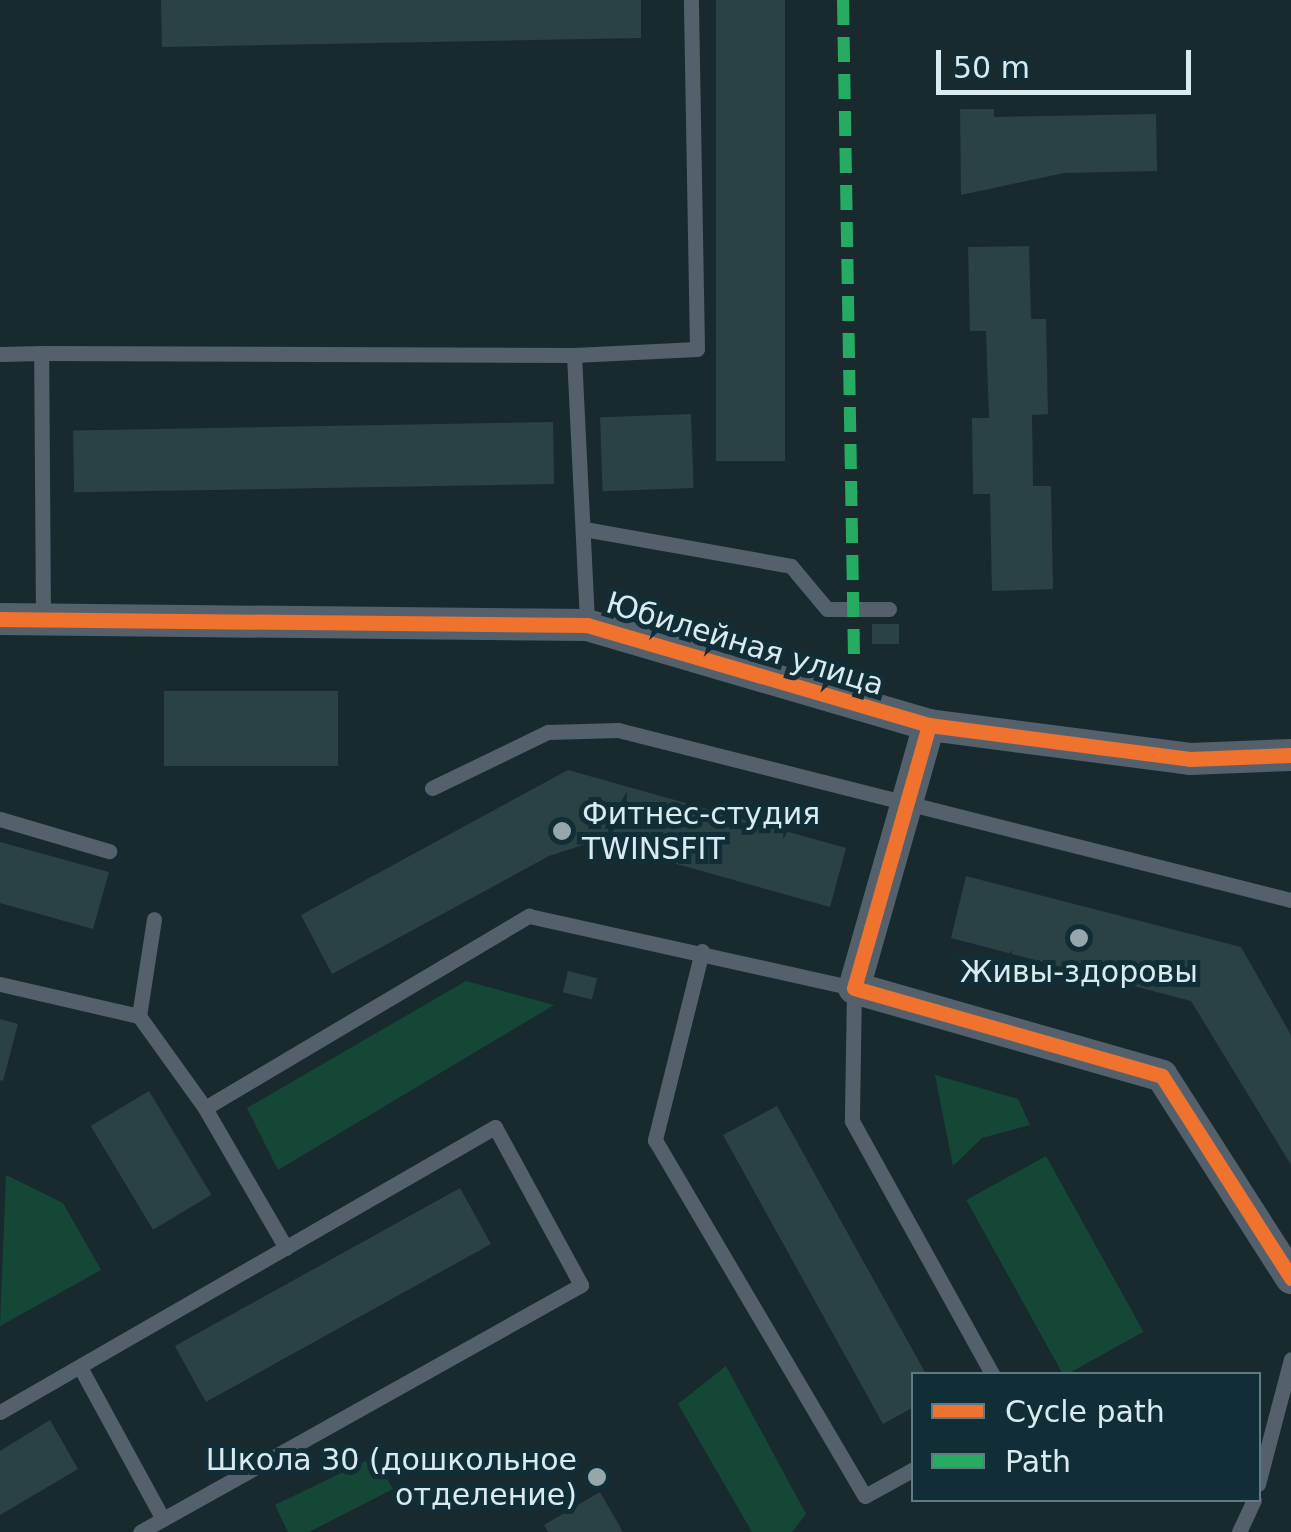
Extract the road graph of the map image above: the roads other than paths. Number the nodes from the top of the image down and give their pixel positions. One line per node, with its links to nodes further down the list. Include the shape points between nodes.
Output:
1 (691, 0): 4 (lane, via 697,350)
2 (41, 353): 3 (lane); 4 (lane); 8 (lane)
3 (0, 354)
4 (574, 355): 5 (lane)
5 (584, 528): 6 (lane, via 791,566 827,609); 9 (lane)
6 (889, 609)
7 (0, 619): 8 (street, Юбилейная улица)
8 (43, 619): 9 (street, Юбилейная улица)
9 (587, 625): 10 (street, Юбилейная улица)
10 (929, 725): 11 (street, Юбилейная улица, via 1190,759); 13 (street)
11 (1291, 755)
12 (432, 788): 13 (lane, via 548,732 618,730)
13 (906, 807): 16 (lane); 20 (street)
14 (0, 820): 15 (lane)
15 (109, 851)
16 (1291, 900)
17 (154, 919): 21 (lane)
18 (702, 952): 20 (lane); 22 (lane, via 529,916); 29 (lane, via 655,1140 866,1496)
19 (0, 984): 21 (lane)
20 (854, 988): 24 (street, via 1162,1076); 27 (lane, via 852,1120)
21 (139, 1016): 22 (lane)
22 (205, 1108): 23 (lane)
23 (286, 1248): 26 (lane); 32 (lane, via 495,1127 581,1285)
24 (1291, 1278)
25 (1291, 1359): 30 (lane)
26 (80, 1367): 28 (lane); 32 (lane)
27 (991, 1372)
28 (0, 1412)
29 (911, 1471)
30 (1261, 1473)
31 (1253, 1502): 34 (lane)
32 (162, 1519): 33 (lane)
33 (140, 1532)
34 (1239, 1532)

